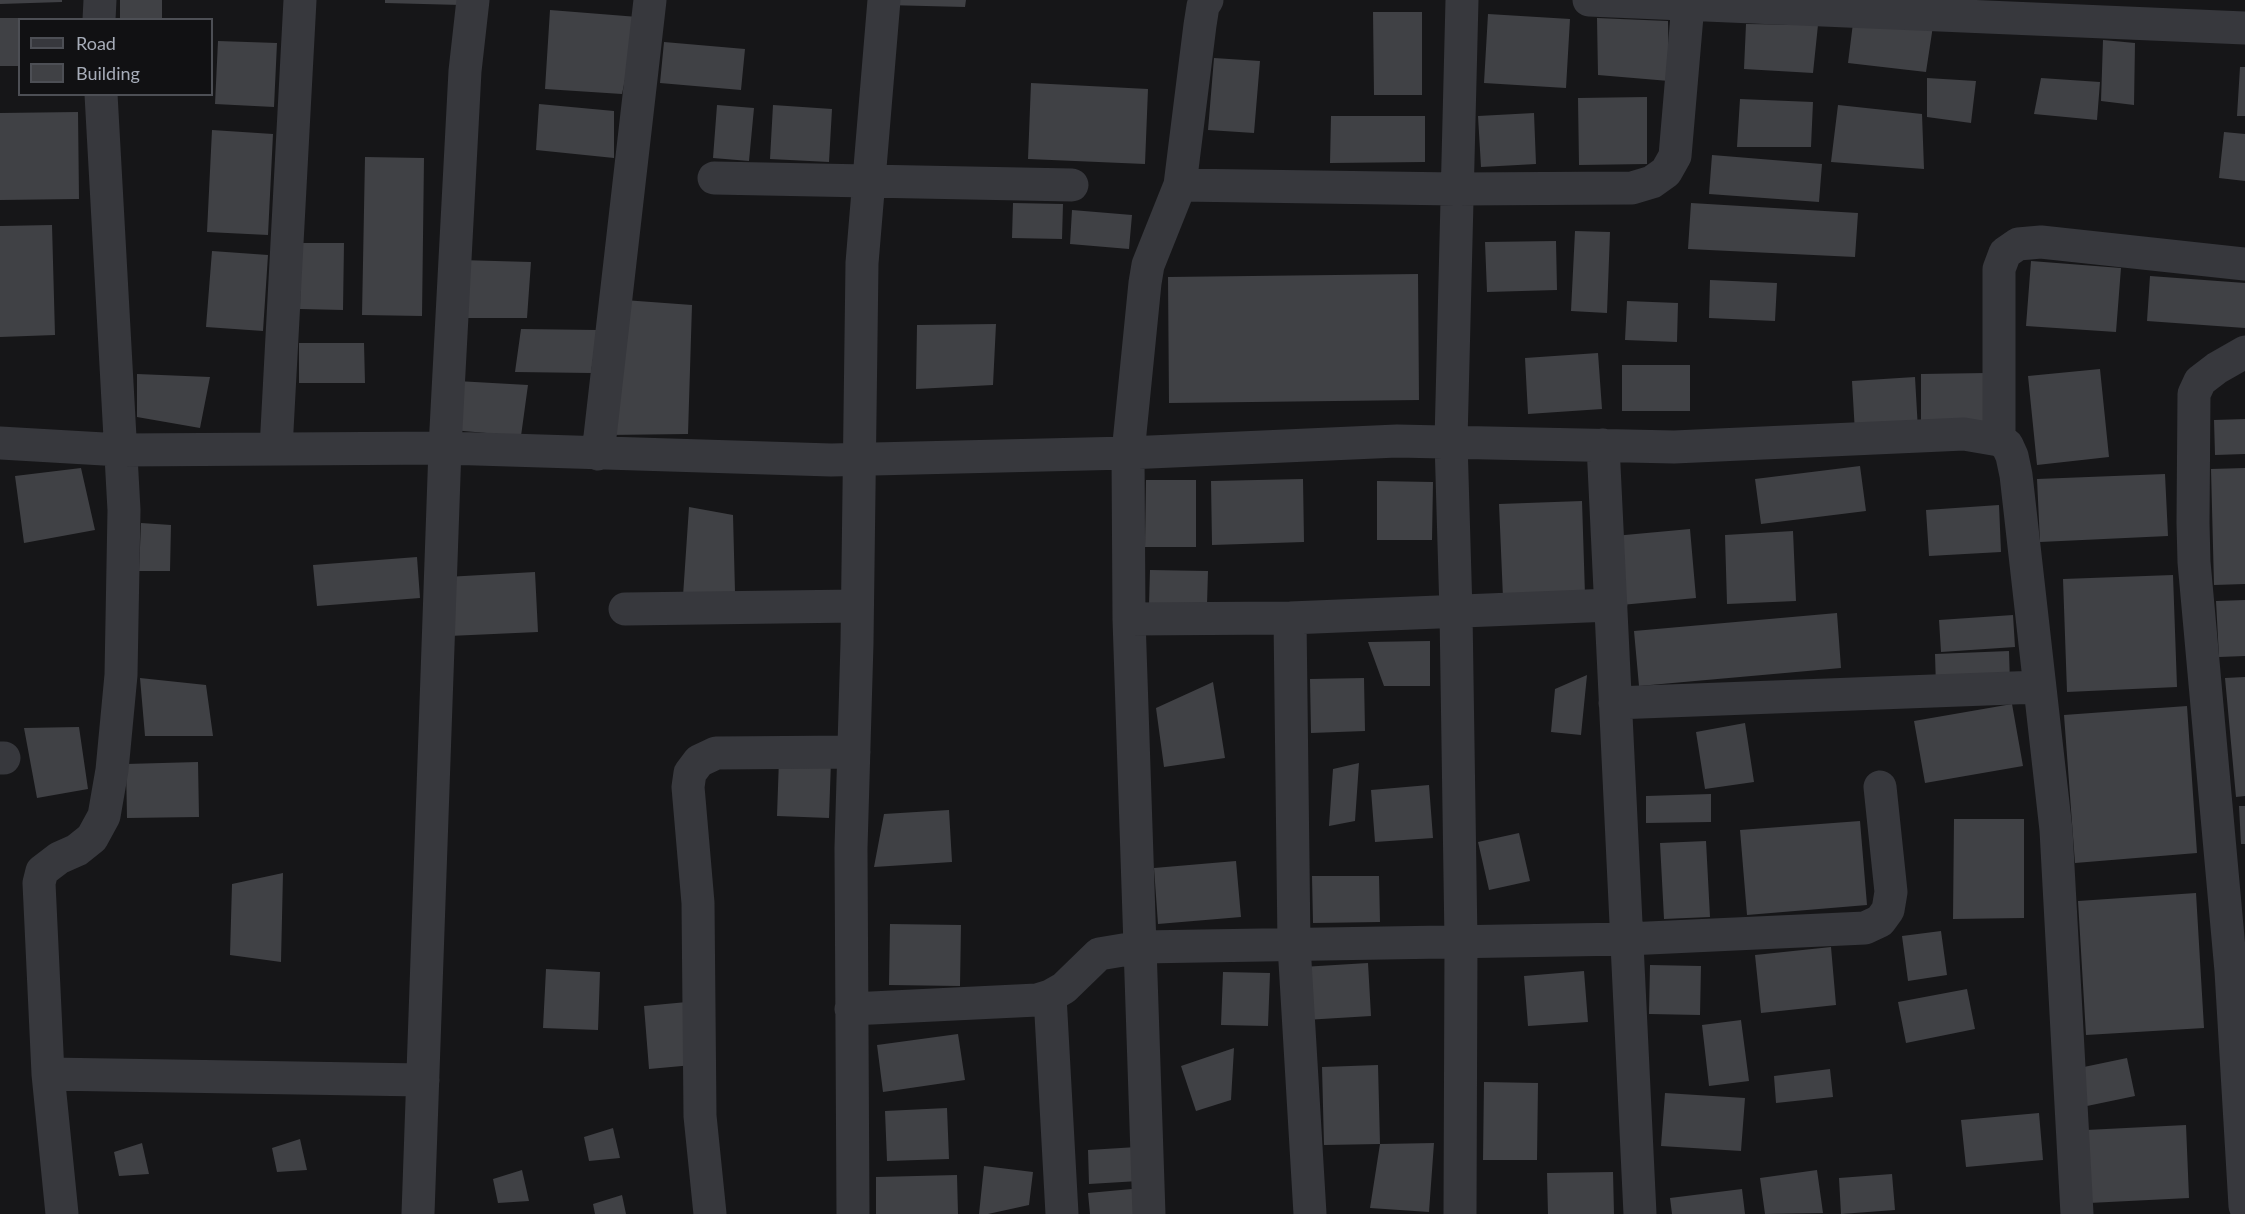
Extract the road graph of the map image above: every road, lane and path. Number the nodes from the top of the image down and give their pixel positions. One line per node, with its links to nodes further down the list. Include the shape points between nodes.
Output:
1 (100, 0): 10 (street)
2 (300, 0): 25 (street)
3 (473, 0): 24 (street, via 465,71)
4 (650, 0): 28 (street)
5 (884, 0): 14 (street)
6 (1207, 0): 16 (street, via 1200,25)
7 (1462, 0): 17 (street)
8 (1589, 0): 9 (street)
9 (1688, 4): 11 (street); 17 (street, via 1675,156 1666,172 1652,182 1632,188)
10 (99, 18)
11 (2239, 19)
12 (101, 96): 26 (street)
13 (714, 178): 14 (street)
14 (868, 181): 15 (street); 29 (street, via 862,263)
15 (1072, 185)
16 (1180, 185): 17 (street); 27 (street, via 1145,283)
17 (1456, 189): 21 (street)
18 (2245, 264): 20 (street, via 2041,242 2018,244 2005,253 1999,269)
19 (2245, 352): 48 (street, via 2200,381 2194,394 2193,512 2193,562 2231,971)
20 (1999, 440): 23 (street, via 1964,434 1674,447); 36 (street, via 2012,456 2016,475)
21 (1451, 441): 23 (street); 27 (street); 33 (street)
22 (0, 443): 26 (street)
23 (1603, 445): 30 (street)
24 (445, 448): 25 (street); 28 (street); 47 (street)
25 (276, 449): 26 (street)
26 (121, 450): 46 (street, via 121,675 104,816 92,838 42,871 39,883)
27 (1128, 453): 29 (street); 35 (street)
28 (598, 454): 29 (street)
29 (858, 459): 31 (street)
30 (1611, 605): 33 (street); 37 (street)
31 (857, 606): 32 (street); 38 (street)
32 (625, 609)
33 (1456, 612): 34 (street); 41 (street)
34 (1290, 618): 35 (street); 42 (street)
35 (1129, 619): 43 (street)
36 (2039, 687): 37 (street); 58 (street, via 2056,830)
37 (1615, 703): 40 (street)
38 (854, 752): 45 (street); 51 (street, via 717,753 699,761 690,773 698,903 700,1116)
39 (1880, 787): 40 (street, via 1891,892 1888,910 1880,921 1864,928)
40 (1627, 939): 41 (street); 57 (street)
41 (1461, 942): 42 (street); 56 (street)
42 (1294, 945): 43 (street); 55 (street)
43 (1141, 947): 44 (street, via 1099,954 1064,988); 54 (street)
44 (1050, 996): 45 (street); 53 (street)
45 (851, 1009): 52 (street)
46 (48, 1074): 47 (street); 49 (street)
47 (423, 1080): 50 (street)
48 (2245, 1206)
49 (62, 1214)
50 (418, 1214)
51 (710, 1214)
52 (853, 1214)
53 (1062, 1214)
54 (1149, 1214)
55 (1310, 1214)
56 (1460, 1214)
57 (1640, 1214)
58 (2077, 1214)

